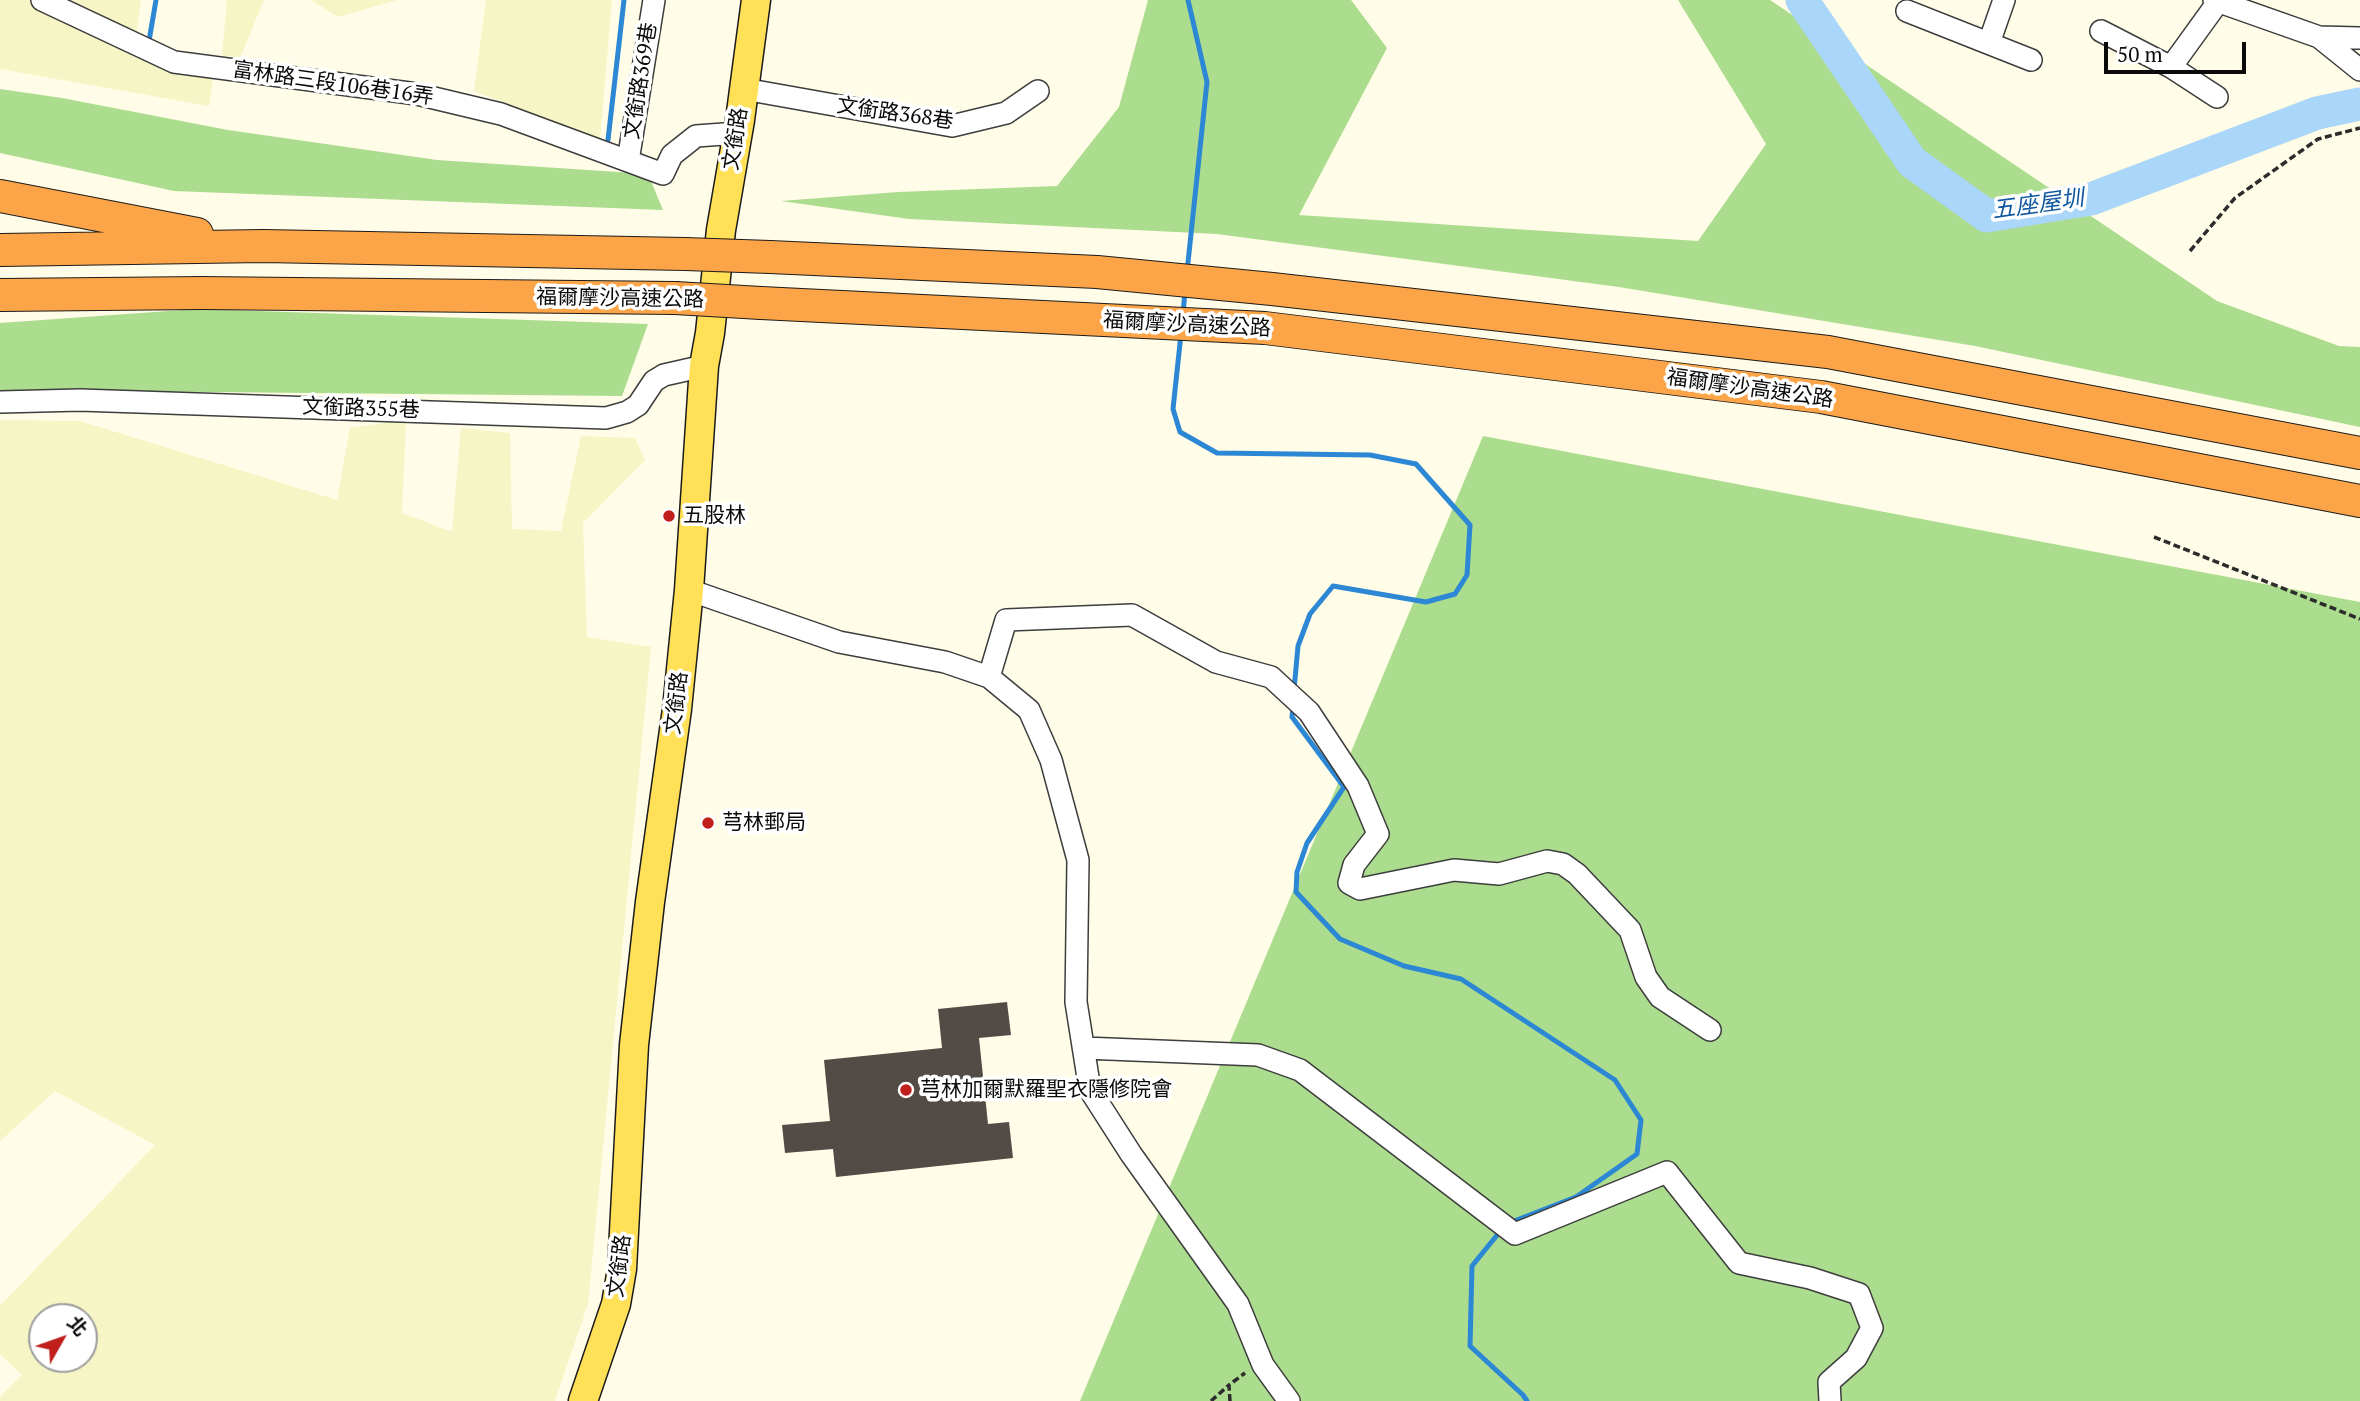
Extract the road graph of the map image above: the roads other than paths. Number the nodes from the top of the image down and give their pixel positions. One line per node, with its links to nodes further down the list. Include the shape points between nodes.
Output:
1 (42, 0): 18 (street, 富林路三段106巷16弄, via 174,62 417,94 502,114)
2 (654, 0): 18 (street, 文銜路369巷)
3 (756, 0): 14 (main road, 文銜路)
4 (2004, 0): 10 (street)
5 (2216, 1): 8 (street); 12 (street)
6 (1907, 11): 10 (street)
7 (2101, 31): 12 (street)
8 (2319, 37): 9 (street); 13 (street)
9 (2360, 38)
10 (1989, 43): 11 (street)
11 (2031, 60)
12 (2171, 67): 16 (street)
13 (2360, 70)
14 (744, 89): 15 (street, 文銜路368巷, via 952,126 1006,113); 17 (main road, 文銜路)
15 (1038, 91)
16 (2217, 97)
17 (738, 133): 18 (street, 富林路三段106巷16弄, via 696,136 672,155 663,174); 25 (main road, 文銜路)
18 (628, 161)
19 (0, 196): 20 (highway)
20 (264, 246): 21 (highway, 福爾摩沙高速公路); 27 (highway, 福爾摩沙高速公路, bridge, via 769,257 1097,272 1272,289 1828,352)
21 (0, 250)
22 (202, 293): 23 (highway, 福爾摩沙高速公路); 24 (highway); 28 (highway, 福爾摩沙高速公路, bridge, via 675,298 1265,328 1821,397)
23 (0, 295)
24 (0, 308)
25 (704, 366): 26 (street, 文銜路355巷, via 664,375 654,381 638,405 607,418 80,400); 29 (main road, 文銜路)
26 (0, 402)
27 (2360, 453)
28 (2360, 501)
29 (689, 590): 30 (street, via 839,642 945,662); 33 (main road, 文銜路, via 634,1045 622,1269 616,1304)
30 (989, 677): 31 (street, via 1006,620 1132,615 1216,662 1271,677 1309,712 1358,786 1378,834 1354,865 1349,883 1360,889 1454,870 1499,874 1547,861 1563,864 1630,930 1646,976 1660,997); 32 (street, via 1029,710 1051,760 1078,860 1076,1002)
31 (1710, 1030)
32 (1084, 1048): 34 (street, via 1090,1090 1238,1304 1263,1365); 35 (street, via 1258,1055 1300,1070 1515,1234 1667,1172 1739,1263 1859,1294 1871,1328 1856,1358 1829,1382)
33 (583, 1401)
34 (1289, 1401)
35 (1830, 1401)

